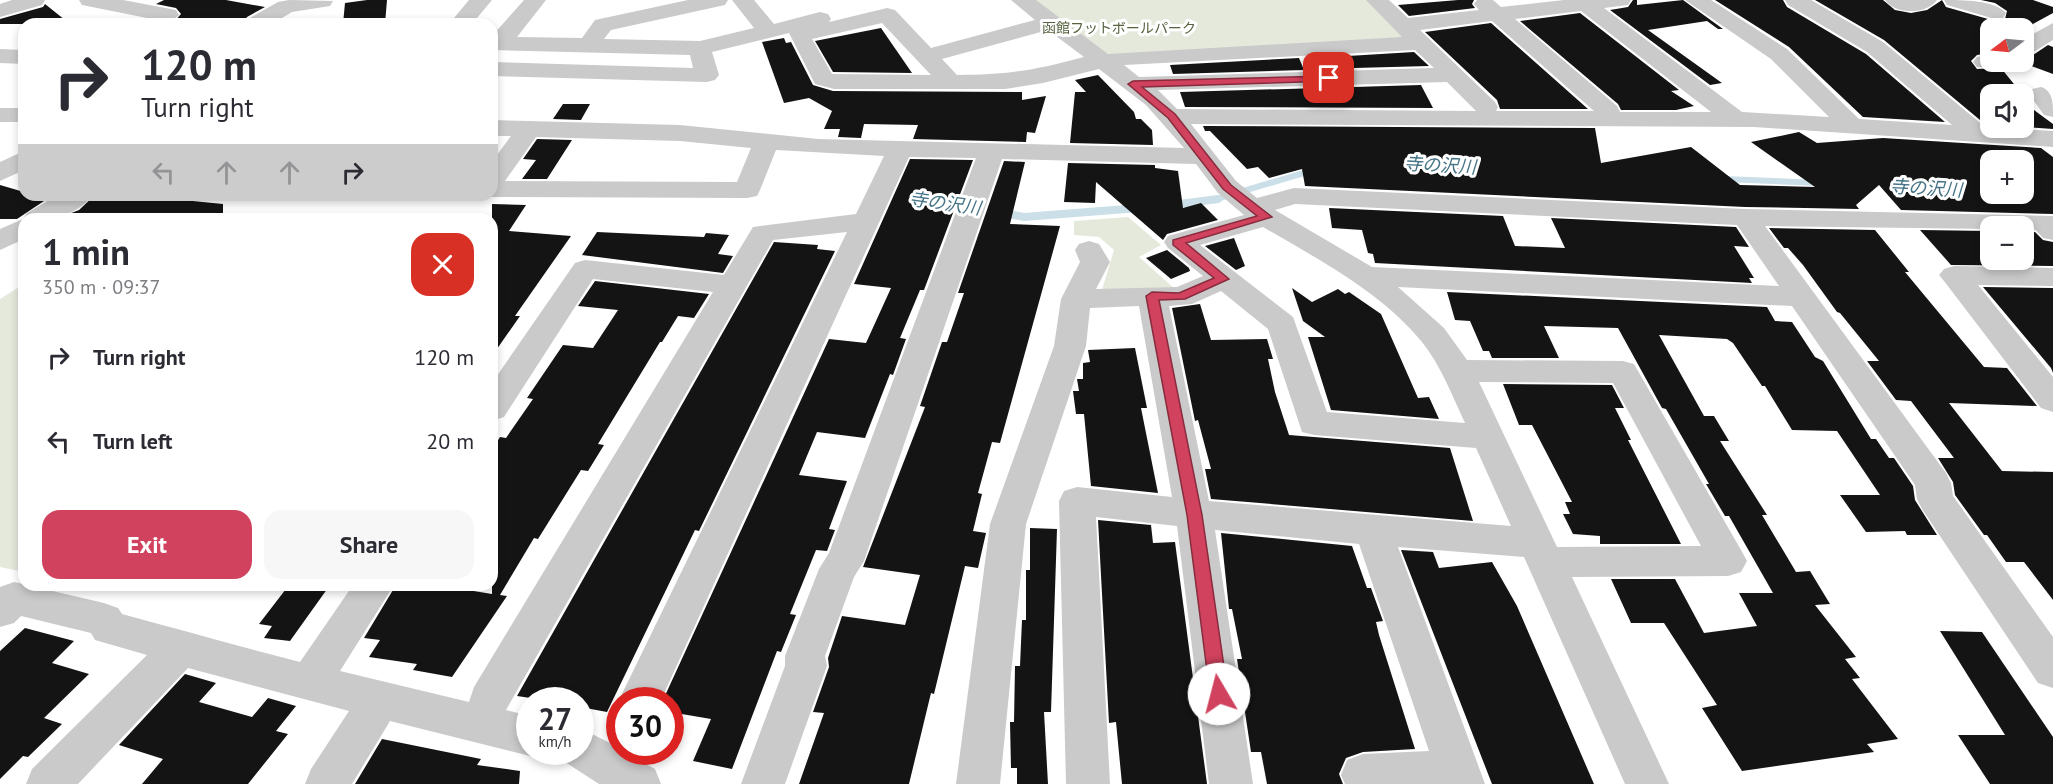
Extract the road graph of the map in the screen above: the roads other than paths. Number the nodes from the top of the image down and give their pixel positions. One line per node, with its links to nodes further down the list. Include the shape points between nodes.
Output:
1 (34, 0): 19 (street)
2 (90, 0): 21 (street, via 168,15)
3 (322, 0): 22 (street, via 286,7); 23 (street)
4 (481, 0): 24 (street)
5 (535, 0): 29 (street)
6 (717, 0): 33 (street, via 603,25)
7 (743, 0): 27 (street)
8 (898, 0): 27 (street)
9 (1022, 0): 25 (street)
10 (1377, 0): 26 (street)
11 (1620, 0): 17 (street)
12 (1696, 0): 49 (street, via 1779,54)
13 (1796, 0): 52 (street, via 1875,46)
14 (1896, 0): 15 (street, via 1914,6)
15 (1926, 0)
16 (1955, 0): 20 (street)
17 (1582, 2): 18 (street); 48 (street)
18 (1487, 7): 26 (street); 44 (street)
19 (0, 11)
20 (1995, 13)
21 (163, 18)
22 (267, 18)
23 (320, 18)
24 (465, 18)
25 (1052, 22): 36 (street); 38 (street)
26 (1402, 25): 30 (street)
27 (768, 31): 34 (street)
28 (2050, 35): 31 (street)
29 (498, 42)
30 (1420, 43): 38 (street); 40 (street)
31 (2034, 43)
32 (498, 44): 33 (street)
33 (589, 45): 34 (street)
34 (700, 48): 39 (street, via 706,75)
35 (0, 56): 37 (street)
36 (926, 56): 41 (street); 41 (street, via 886,15 804,32 799,38 827,81)
37 (18, 57)
38 (1103, 62): 41 (street, via 1005,82); 42 (street)
39 (498, 69)
40 (1453, 75): 42 (street); 43 (street)
41 (950, 81)
42 (1133, 84): 47 (street)
43 (1486, 107)
44 (1608, 111)
45 (0, 115): 46 (street)
46 (18, 115)
47 (1171, 116): 48 (street); 57 (street)
48 (1738, 121): 49 (street)
49 (1852, 126): 52 (street)
50 (498, 128): 51 (street)
51 (529, 129): 54 (street, via 680,133); 60 (street)
52 (1977, 134): 53 (street)
53 (2053, 139)
54 (770, 142): 55 (street, via 818,147); 63 (street, via 762,151 747,190)
55 (901, 147): 56 (street); 68 (street)
56 (992, 151): 57 (street); 100 (street, via 845,561 838,569 805,656 806,666)
57 (1202, 156): 65 (street)
58 (18, 162): 59 (street)
59 (0, 173)
60 (498, 173)
61 (0, 178): 62 (street)
62 (18, 178)
63 (498, 189)
64 (68, 201): 66 (street)
65 (1248, 203): 67 (street, via 1294,196); 73 (street); 75 (street, via 1178,242)
66 (47, 213)
67 (1745, 217): 70 (street, via 2044,222); 78 (street)
68 (867, 221): 76 (street, via 763,233); 92 (street)
69 (18, 230): 71 (street)
70 (2053, 232)
71 (0, 241)
72 (1089, 250): 79 (street, via 1095,262)
73 (1366, 276): 78 (street); 80 (street, via 1433,335)
74 (2053, 277): 82 (street, via 1954,275)
75 (1223, 279): 77 (street, via 1181,297); 83 (street, via 1282,324 1314,423)
76 (732, 285): 81 (street, via 585,269); 94 (street)
77 (1152, 296): 79 (street); 84 (street)
78 (1801, 297): 90 (street, via 1933,483 1935,500)
79 (1076, 298): 101 (street, via 1070,346 1008,524)
80 (1458, 371): 83 (street); 86 (street, via 1623,372 1728,561)
81 (498, 399)
82 (2053, 400)
83 (1488, 437): 86 (street)
84 (1194, 515): 85 (street); 102 (street, via 1077,501); 103 (street)
85 (1373, 531): 86 (street); 97 (street)
86 (1541, 552): 104 (street)
87 (371, 591): 91 (street)
88 (0, 611): 89 (street, via 14,598 104,620 109,628)
89 (182, 647): 91 (street, via 206,657); 98 (street)
90 (2053, 670)
91 (309, 683): 93 (street)
92 (646, 687)
93 (380, 700): 95 (street); 99 (street)
94 (489, 700)
95 (516, 733)
96 (1363, 775): 97 (street)
97 (1461, 777)
98 (48, 784)
99 (327, 784)
100 (763, 784)
101 (978, 784)
102 (1088, 784)
103 (1231, 784)
104 (1647, 784)

